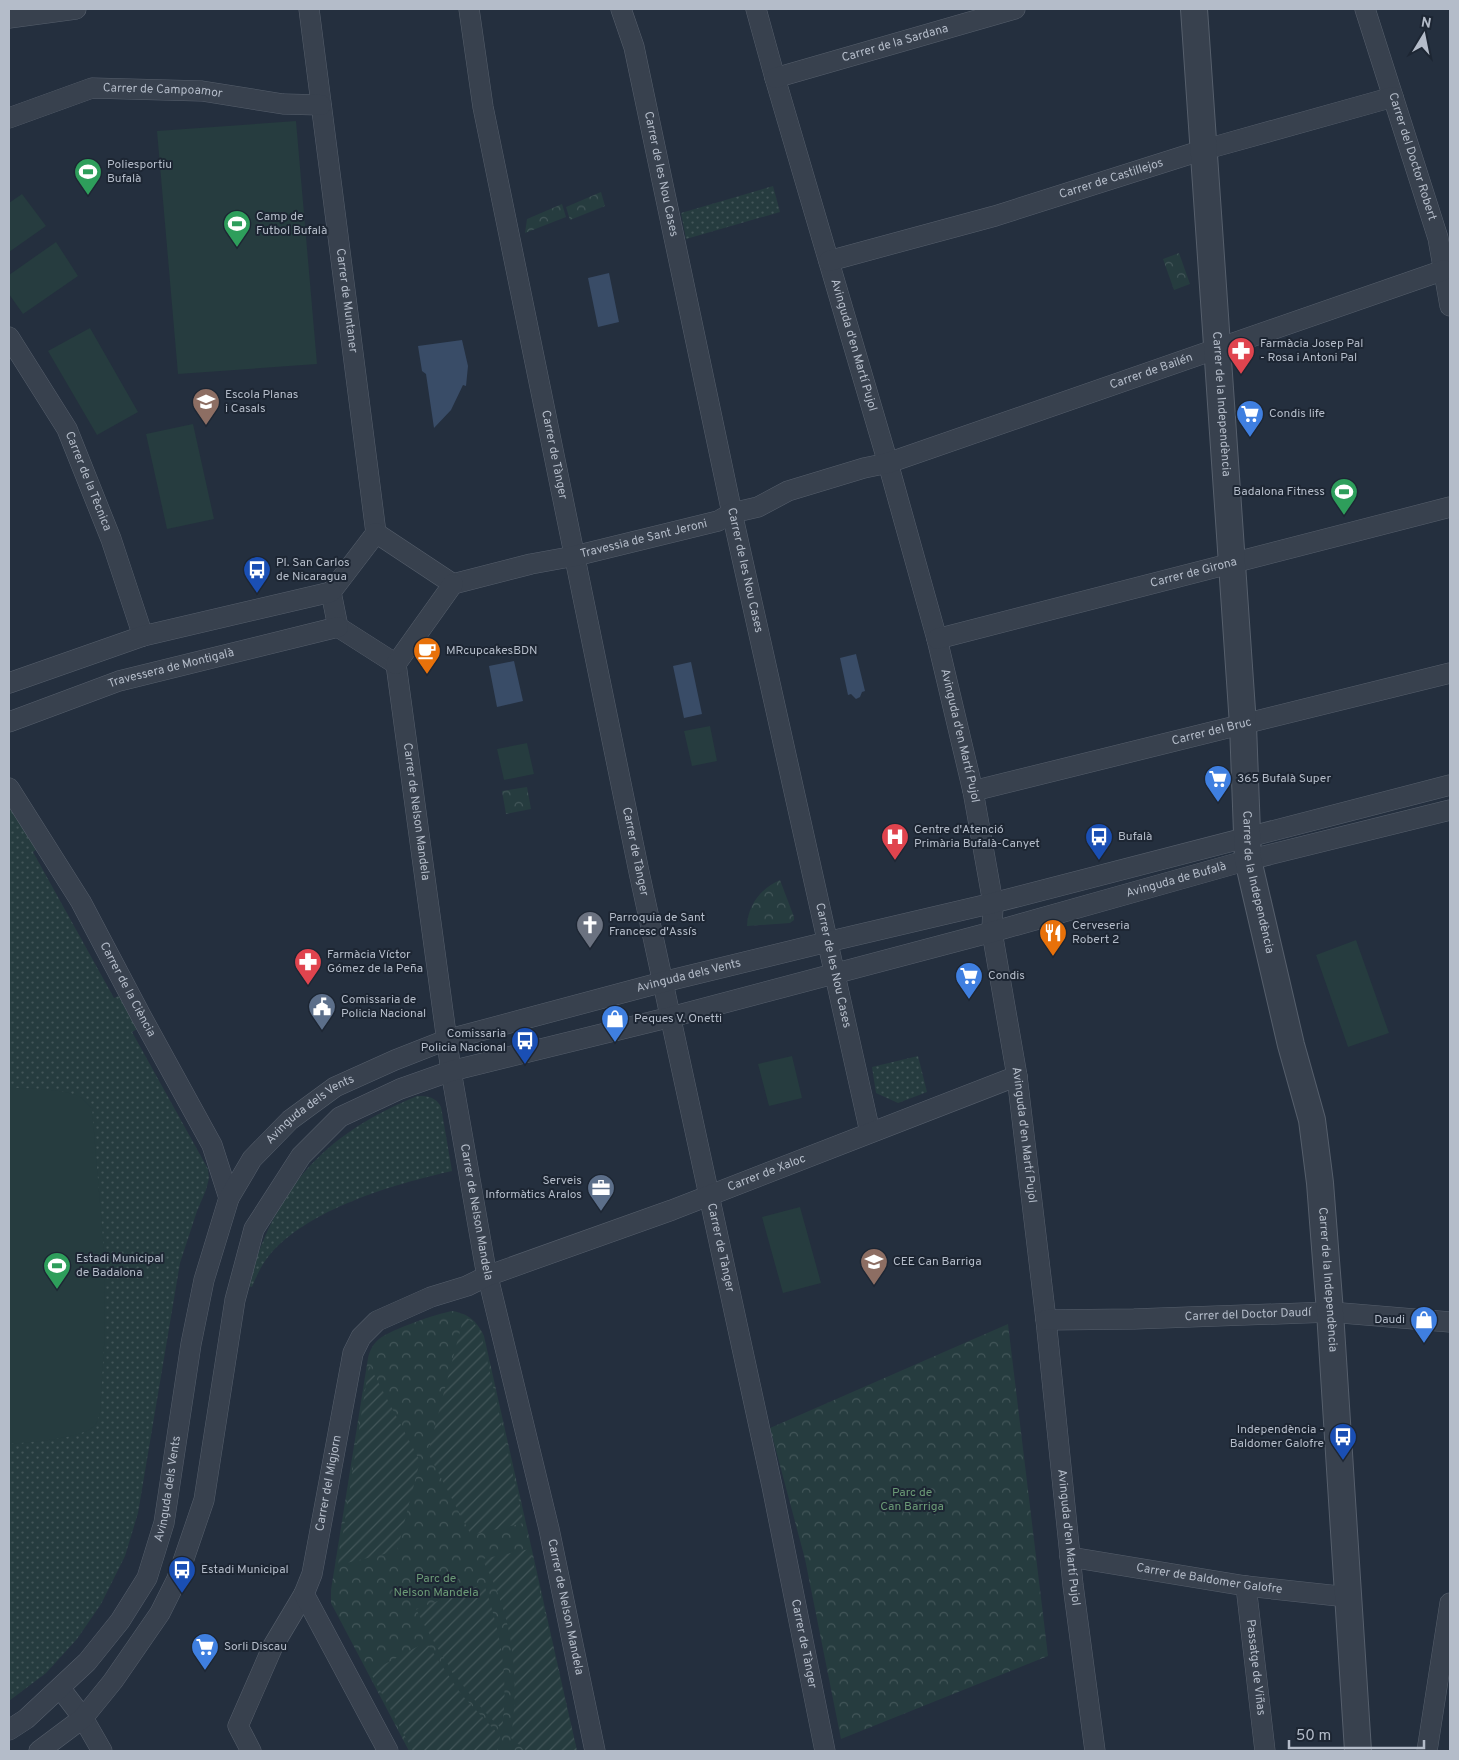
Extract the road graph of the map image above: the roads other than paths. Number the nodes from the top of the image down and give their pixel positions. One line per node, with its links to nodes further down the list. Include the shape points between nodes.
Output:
1 (67, 9): 9 (street)
2 (308, 9): 12 (street, Carrer de Muntaner)
3 (469, 9): 25 (street, Carrer de Tànger, via 483,107)
4 (621, 9): 23 (street, Carrer de les Nou Cases, via 634,47)
5 (756, 9): 10 (street, Avinguda d'en Martí Pujol)
6 (1015, 9): 10 (street, Carrer de la Sardana)
7 (1194, 9): 14 (street, Carrer de la Independència)
8 (1365, 9): 11 (street, Carrer del Doctor Robert)
9 (9, 18)
10 (774, 78): 16 (street, Avinguda d'en Martí Pujol)
11 (1393, 97): 14 (street, Carrer de Castillejos); 15 (street, Carrer del Doctor Robert)
12 (321, 105): 13 (street, Carrer de Campoamor, via 283,104 202,91 92,88); 24 (street, Carrer de Muntaner)
13 (9, 118)
14 (1203, 150): 16 (street, Carrer de Castillejos, via 995,216); 20 (street, Carrer de la Independència)
15 (1444, 234): 17 (street, Carrer del Doctor Robert)
16 (829, 261): 21 (street, Avinguda d'en Martí Pujol)
17 (1444, 270): 18 (street, Carrer del Doctor Robert); 20 (street, Carrer de Bailén)
18 (1450, 306)
19 (9, 337): 30 (street, Carrer de la Tècnica, via 67,429 111,539)
20 (1218, 348): 21 (street, Carrer de Bailén); 26 (street, Carrer de la Independència)
21 (888, 463): 23 (street, Travessia de Sant Jeroni, via 788,491 758,507); 31 (street, Avinguda d'en Martí Pujol)
22 (1450, 507): 26 (street, Carrer de Girona)
23 (732, 514): 25 (street, Travessia de Sant Jeroni, via 718,521); 44 (street, Carrer de les Nou Cases)
24 (376, 533): 27 (street); 28 (street)
25 (575, 556): 27 (street, Travessia de Sant Jeroni); 46 (street, Carrer de Tànger)
26 (1231, 563): 31 (street, Carrer de Girona); 36 (street, Carrer de la Independència)
27 (453, 584): 32 (street)
28 (331, 592): 29 (street); 30 (street)
29 (338, 627): 32 (street); 35 (street, Travessera de Montigalà, via 119,681)
30 (143, 636): 34 (street)
31 (937, 639): 39 (street, Avinguda d'en Martí Pujol)
32 (396, 664): 48 (street, Carrer de Nelson Mandela)
33 (1450, 673): 36 (street, Carrer del Bruc)
34 (9, 682)
35 (9, 722)
36 (1243, 725): 39 (street, Carrer del Bruc); 41 (street, Carrer de la Independència)
37 (1450, 785): 41 (street, Avinguda de Bufalà)
38 (9, 788): 53 (street, Carrer de la Ciència, via 81,902 212,1145)
39 (973, 791): 42 (street, Avinguda d'en Martí Pujol)
40 (1450, 810): 41 (street, Avinguda de Bufalà)
41 (1248, 849): 42 (street, Avinguda de Bufalà); 43 (street, Avinguda de Bufalà); 55 (street, Carrer de la Independència, via 1312,1120)
42 (993, 903): 43 (street, Avinguda d'en Martí Pujol); 44 (street, Avinguda dels Vents)
43 (992, 932): 45 (street, Avinguda dels Vents); 50 (street, Avinguda d'en Martí Pujol)
44 (826, 942): 45 (street, Carrer de les Nou Cases); 46 (street, Avinguda dels Vents)
45 (835, 974): 47 (street, Avinguda dels Vents); 51 (street, Carrer de les Nou Cases)
46 (663, 982): 47 (street, Carrer de Tànger); 48 (street, Avinguda dels Vents)
47 (671, 1018): 49 (street, Avinguda dels Vents); 52 (street, Carrer de Tànger)
48 (446, 1040): 49 (street, Carrer de Nelson Mandela); 53 (street, Avinguda dels Vents, via 335,1087 290,1120 252,1159)
49 (451, 1071): 54 (street, Carrer de Nelson Mandela); 65 (street, Avinguda dels Vents, via 400,1089 340,1117 301,1156 254,1229 235,1300 204,1500 177,1579 160,1614)
50 (1017, 1076): 51 (street, Carrer de Xaloc); 56 (street, Avinguda d'en Martí Pujol)
51 (870, 1132): 52 (street, Carrer de Xaloc)
52 (710, 1195): 54 (street, Carrer de Xaloc); 72 (street, Carrer de Tànger)
53 (229, 1198): 64 (street, Avinguda dels Vents, via 204,1280 164,1523 148,1578 88,1662)
54 (487, 1276): 60 (street, Carrer del Migjorn, via 377,1321 361,1337 353,1353 312,1574); 71 (street, Carrer de Nelson Mandela, via 549,1529)
55 (1330, 1312): 56 (street, Carrer del Doctor Daudí); 57 (street, Carrer del Doctor Daudí); 61 (street, Carrer de la Independència)
56 (1046, 1320): 58 (street, Avinguda d'en Martí Pujol)
57 (1450, 1322)
58 (1070, 1557): 59 (street, Carrer de Baldomer Galofre); 73 (street, Avinguda d'en Martí Pujol)
59 (1246, 1586): 61 (street, Carrer de Baldomer Galofre); 74 (street, Passatge de Viñas)
60 (304, 1594): 69 (street, Carrer del Migjorn, via 273,1646 238,1726); 70 (street)
61 (1348, 1597): 75 (street, Carrer de la Independència)
62 (1450, 1603): 63 (street)
63 (1448, 1632): 76 (street)
64 (60, 1688): 65 (street); 66 (street, Avinguda dels Vents)
65 (84, 1718): 67 (street, Avinguda dels Vents); 68 (street)
66 (9, 1730)
67 (39, 1751)
68 (102, 1751)
69 (251, 1751)
70 (388, 1751)
71 (595, 1751)
72 (825, 1751)
73 (1095, 1751)
74 (1265, 1751)
75 (1358, 1751)
76 (1426, 1751)

